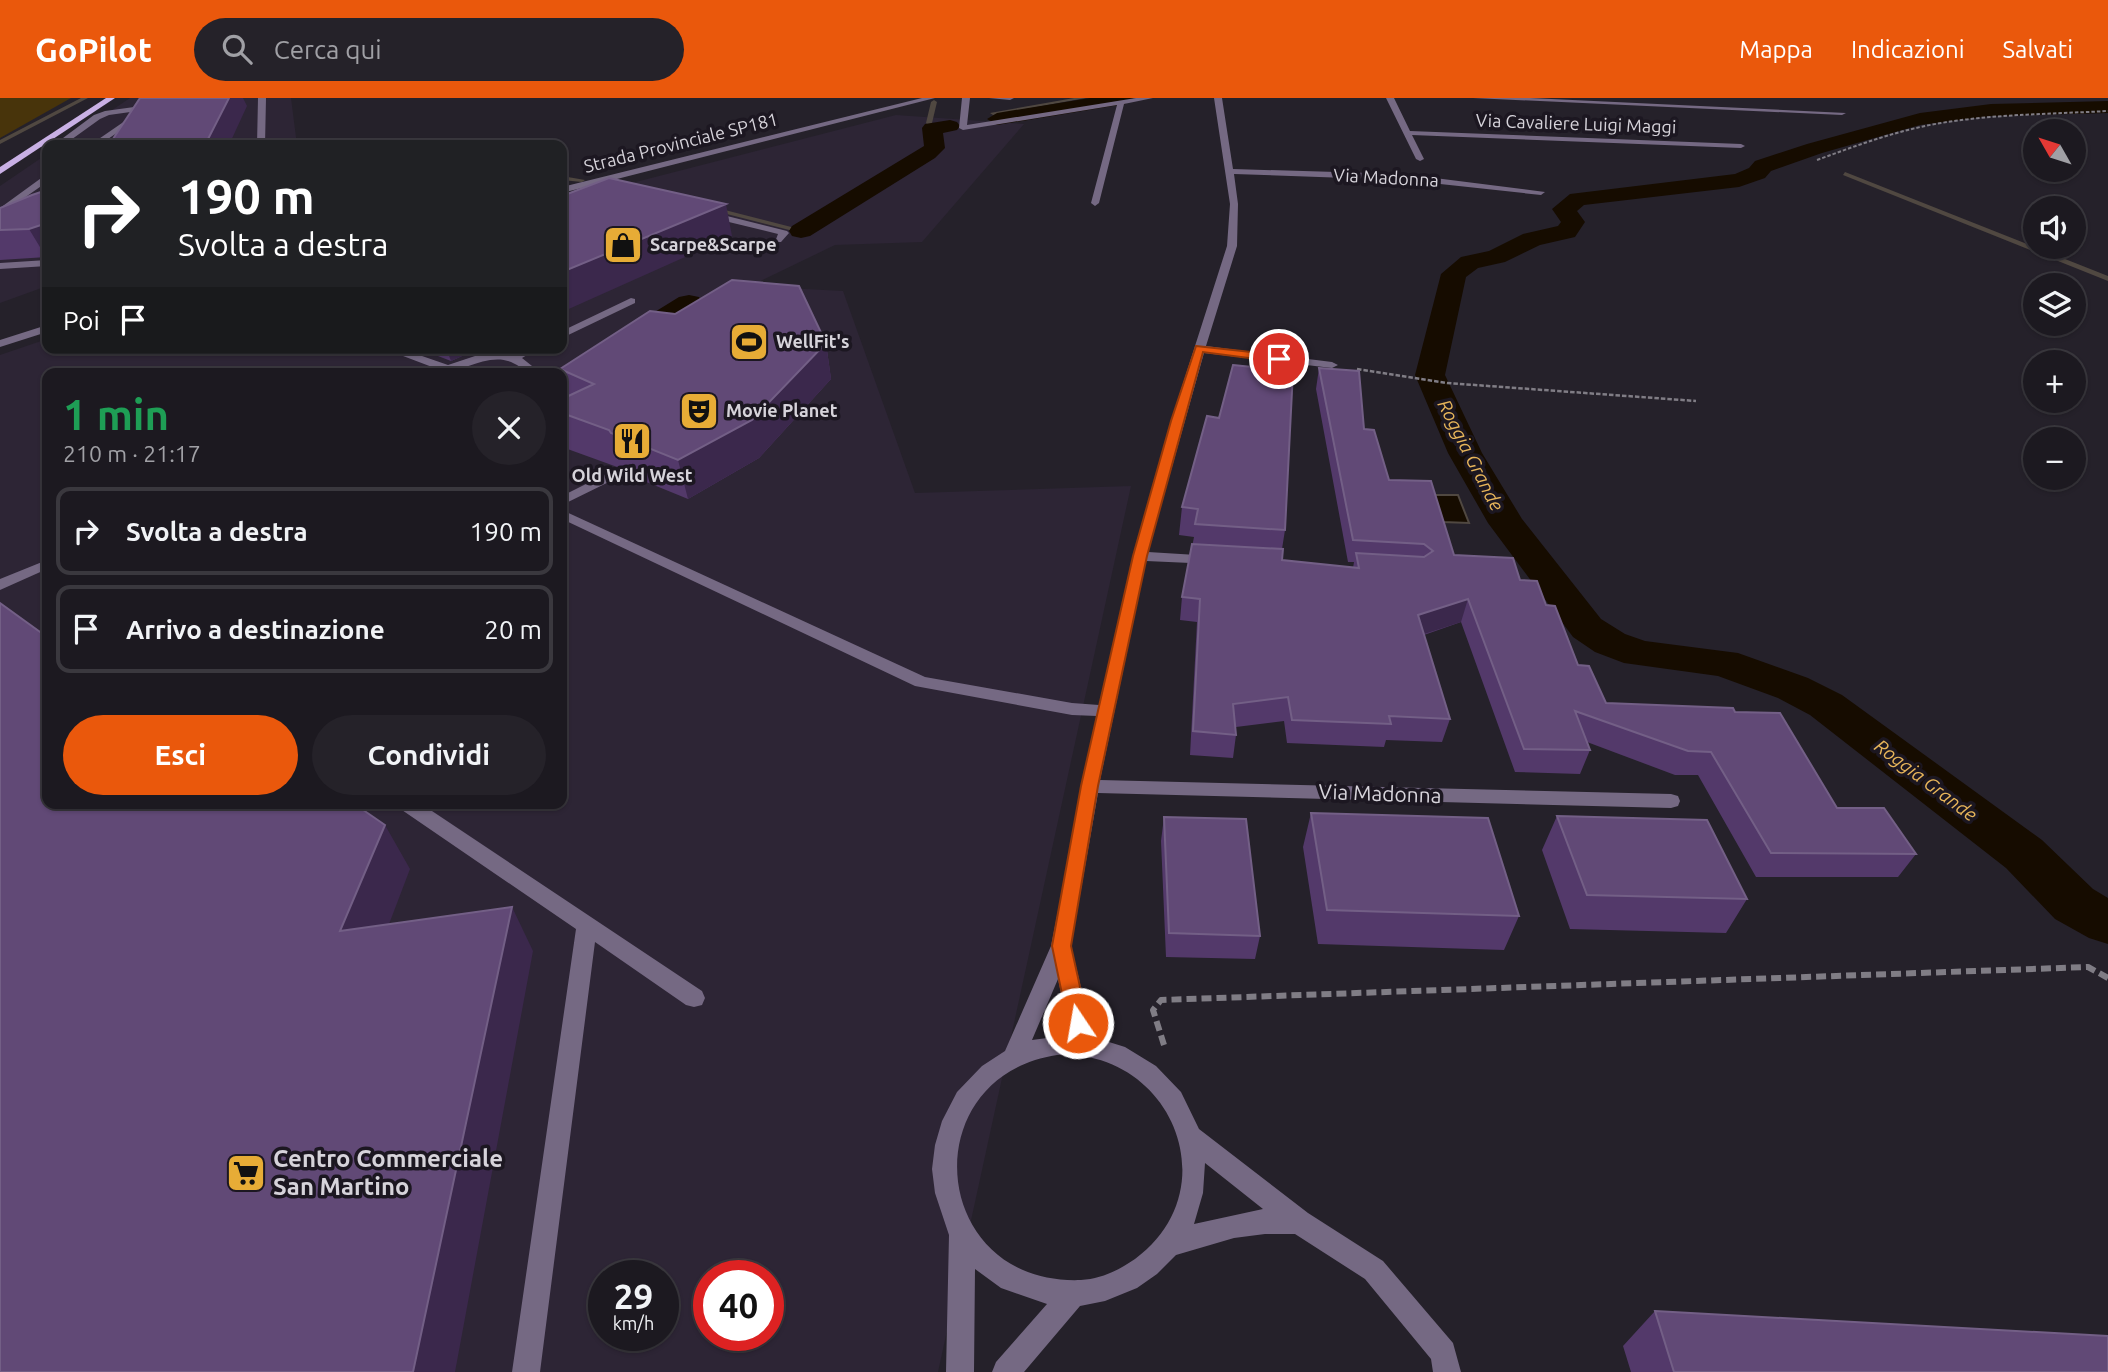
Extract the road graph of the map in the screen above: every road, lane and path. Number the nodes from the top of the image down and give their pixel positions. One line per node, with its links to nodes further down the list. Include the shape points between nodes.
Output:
1 (111, 98): 17 (main road)
2 (262, 98): 20 (street)
3 (930, 98): 30 (street, Strada Provinciale SP181)
4 (966, 98): 12 (street, via 962,128)
5 (993, 98): 6 (street)
6 (1010, 98)
7 (1149, 98): 12 (street)
8 (1218, 98): 28 (street)
9 (1391, 98): 16 (street)
10 (1476, 98): 13 (street, Via Cavaliere Luigi Maggi)
11 (1724, 99): 13 (street)
12 (1121, 103): 34 (street)
13 (1701, 106): 15 (street, Via Cavaliere Luigi Maggi)
14 (2108, 111): 26 (path, via 1941,123 1897,132)
15 (1842, 113)
16 (1409, 134): 24 (street, Via Cavaliere Luigi Maggi); 25 (street)
17 (47, 140)
18 (65, 140): 19 (street, via 108,113 167,105 145,111)
19 (102, 140)
20 (261, 140)
21 (42, 143): 23 (main road)
22 (42, 144): 23 (street)
23 (39, 145): 27 (main road)
24 (1741, 146)
25 (1420, 159)
26 (1817, 159)
27 (0, 171)
28 (1231, 172): 32 (street, Via Madonna, via 1403,177); 44 (street, via 1232,246)
29 (42, 181): 36 (street)
30 (567, 189)
31 (567, 189): 33 (street)
32 (1541, 192)
33 (587, 197)
34 (1095, 203)
35 (696, 211): 37 (street, via 784,233)
36 (0, 212)
37 (778, 240)
38 (42, 263): 39 (street)
39 (0, 266)
40 (631, 301): 42 (street)
41 (42, 330): 43 (street)
42 (567, 333)
43 (0, 344)
44 (1199, 349): 48 (street); 56 (street)
45 (402, 354): 49 (street)
46 (521, 354): 47 (street)
47 (513, 358): 50 (street, via 473,359); 51 (street)
48 (1332, 365): 52 (path, via 1447,383)
49 (438, 368)
50 (453, 368)
51 (526, 368)
52 (1696, 401)
53 (614, 474): 54 (street)
54 (567, 498)
55 (567, 516): 60 (street, via 921,682)
56 (1140, 556): 57 (street); 60 (street)
57 (1224, 561)
58 (42, 566): 59 (street)
59 (0, 585)
60 (1107, 711): 61 (street)
61 (1090, 786): 62 (street, Via Madonna); 65 (street)
62 (1671, 802)
63 (415, 809): 64 (street)
64 (587, 925): 67 (street); 76 (street)
65 (1061, 946): 68 (street); 69 (street)
66 (2108, 978): 70 (path, via 2088,967 1161,1000 1153,1010 1168,1057)
67 (694, 998)
68 (1084, 1048): 69 (street, via 1048,1049); 70 (street, via 1124,1060)
69 (1013, 1059): 73 (street, via 987,1075 965,1097 950,1123 941,1160 944,1199)
70 (1167, 1091): 71 (street)
71 (1193, 1138): 72 (street); 74 (street, via 1197,1173 1191,1210)
72 (1299, 1223): 74 (street, via 1266,1220); 79 (street, via 1374,1270 1443,1353)
73 (961, 1235): 75 (street, via 991,1266 1030,1285); 77 (street)
74 (1172, 1243): 75 (street, via 1145,1268 1112,1285)
75 (1075, 1292): 78 (street)
76 (526, 1372)
77 (960, 1372)
78 (1006, 1372)
79 (1447, 1372)

